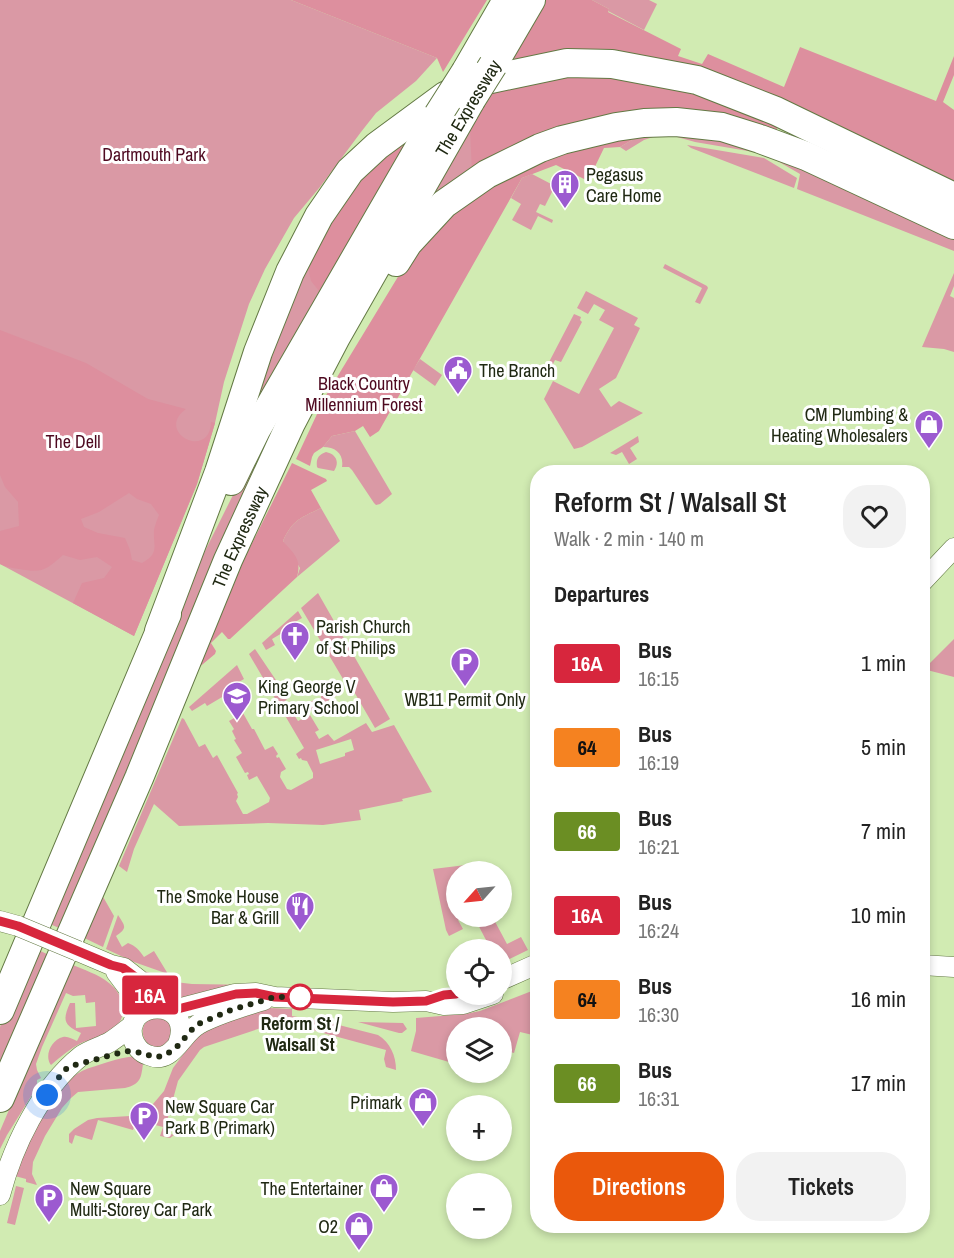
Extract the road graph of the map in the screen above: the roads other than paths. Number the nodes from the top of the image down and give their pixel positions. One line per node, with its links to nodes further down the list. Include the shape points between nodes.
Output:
1 (507, 0): 8 (highway, The Expressway, bridge, via 256,430)
2 (531, 0): 6 (highway, The Expressway, bridge, via 331,347)
3 (954, 197): 8 (highway, via 776,111 697,80 612,64 567,63 472,83 445,96 377,146 351,171 314,226 290,272 258,352 219,472)
4 (954, 225): 6 (highway, via 806,156 722,127 644,123 589,133 540,148 487,174 444,204 408,243 362,317)
5 (954, 548): 7 (street)
6 (228, 560): 27 (highway, The Expressway, via 139,778)
7 (930, 574)
8 (159, 631): 22 (highway, The Expressway)
9 (9, 923): 10 (street, bridge)
10 (111, 965): 21 (street, via 138,979); 23 (street, via 131,992)
11 (930, 966): 13 (street)
12 (530, 967): 14 (street)
13 (954, 967)
14 (512, 975)
15 (530, 982): 16 (street)
16 (512, 988)
17 (446, 995): 19 (street)
18 (275, 997): 19 (street); 21 (street, via 236,994); 24 (street, via 196,1025)
19 (426, 1001): 20 (street)
20 (446, 1005)
21 (165, 1010): 23 (street, via 148,1009); 24 (street, via 180,1023)
22 (0, 1011)
23 (135, 1020): 25 (street, via 133,1039); 26 (street, via 110,1042)
24 (178, 1044): 25 (street, via 163,1056)
25 (144, 1053): 26 (street, via 126,1051)
26 (68, 1067): 28 (street, via 26,1128)
27 (0, 1098)
28 (0, 1195)

